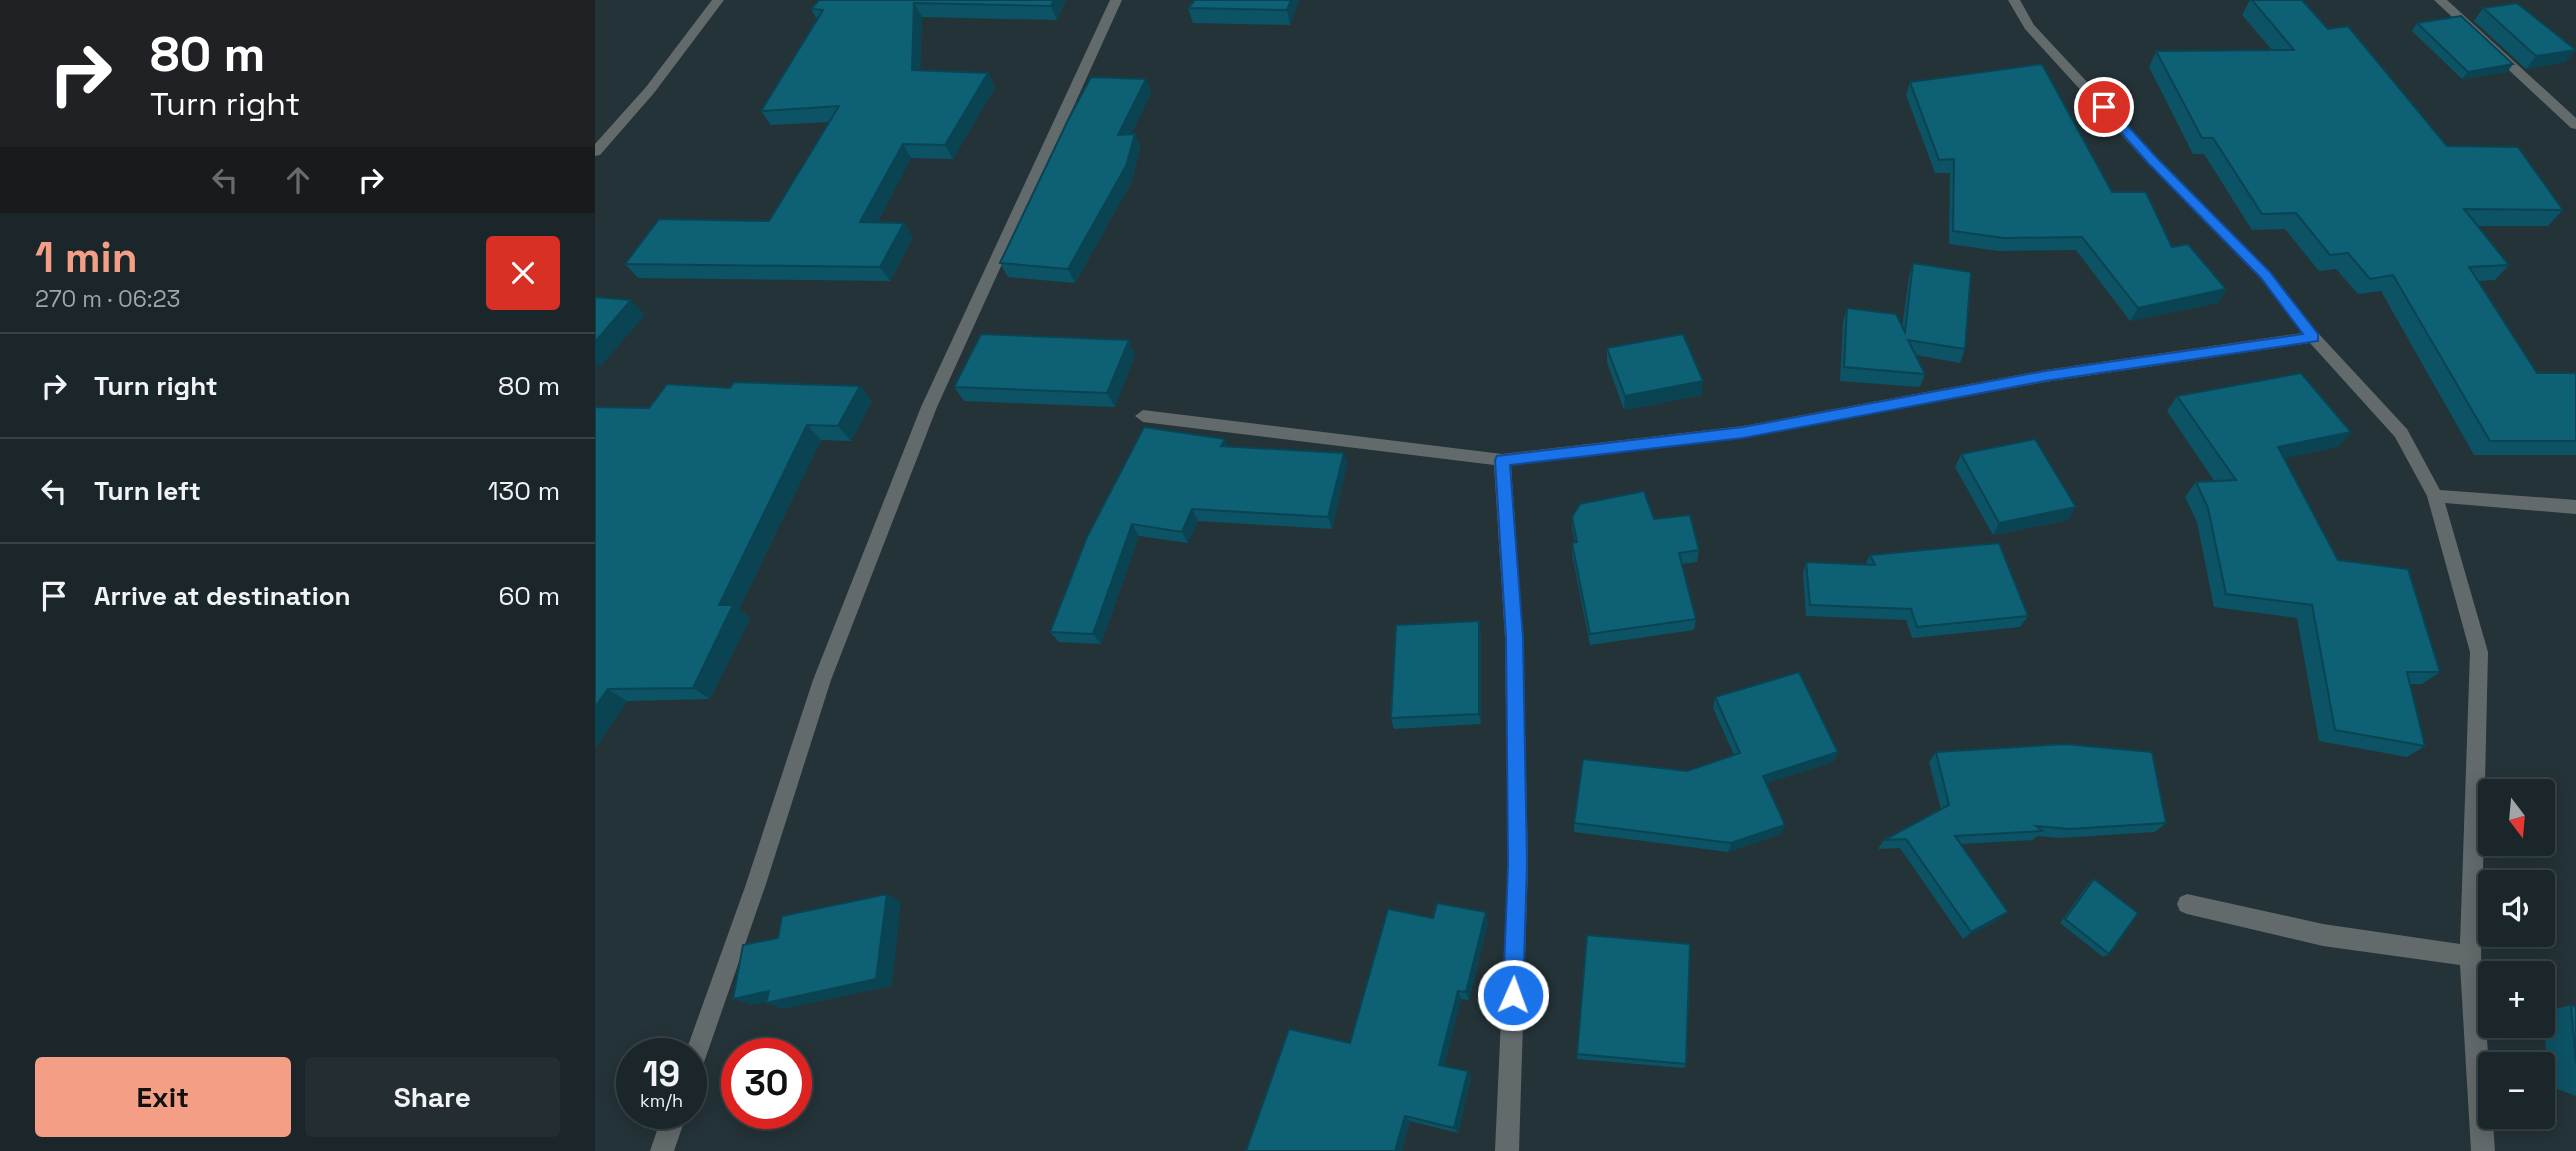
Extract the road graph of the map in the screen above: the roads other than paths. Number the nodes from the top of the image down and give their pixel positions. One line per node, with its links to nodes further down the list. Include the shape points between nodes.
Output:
1 (718, 0): 6 (street, via 650,90)
2 (1115, 0): 14 (street, via 929,407 822,680)
3 (2014, 0): 7 (street, via 2029,27 2266,275)
4 (2440, 0): 5 (street)
5 (2576, 125)
6 (595, 152)
7 (2313, 337): 9 (street, via 2045,376 1743,432); 10 (street, via 2402,433)
8 (1143, 416): 9 (street)
9 (1502, 460): 17 (street, via 1514,638 1518,864)
10 (2435, 496): 11 (street); 13 (street, via 2479,652)
11 (2576, 507)
12 (2187, 904): 13 (street, via 2323,935)
13 (2470, 956): 18 (street)
14 (702, 1038)
15 (670, 1129): 16 (street)
16 (662, 1151)
17 (1507, 1151)
18 (2483, 1151)

